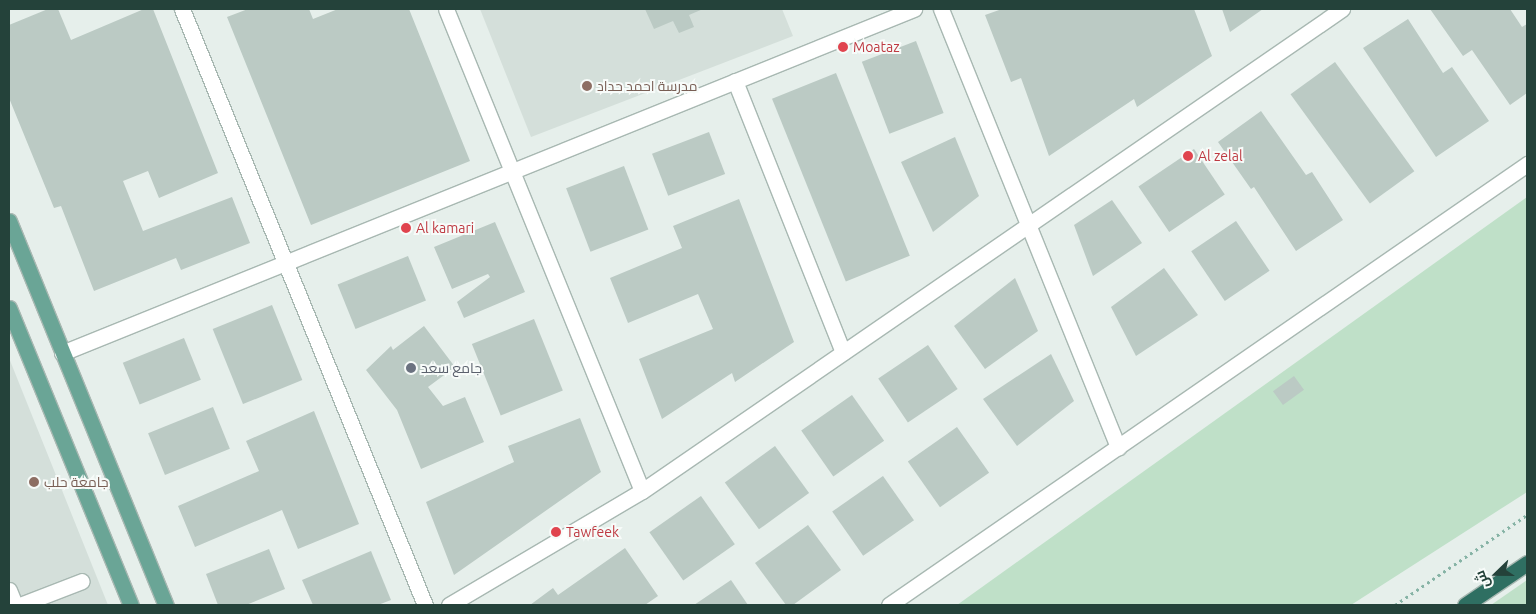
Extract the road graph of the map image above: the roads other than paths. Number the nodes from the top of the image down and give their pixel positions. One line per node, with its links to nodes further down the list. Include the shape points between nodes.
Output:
1 (182, 9): 11 (street)
2 (446, 9): 8 (street)
3 (914, 9): 6 (street)
4 (941, 9): 10 (street)
5 (1342, 9): 10 (street)
6 (735, 81): 8 (street); 13 (street)
7 (1527, 164): 15 (street)
8 (512, 171): 11 (street); 16 (street)
9 (9, 221): 14 (main road)
10 (1028, 224): 13 (street); 15 (street)
11 (286, 263): 14 (street); 24 (street)
12 (9, 308): 22 (main road)
13 (843, 352): 16 (street)
14 (62, 353): 23 (main road)
15 (1118, 448): 26 (street)
16 (642, 491): 25 (street)
17 (1527, 563): 27 (highway)
18 (82, 581): 21 (street)
19 (9, 590): 20 (street)
20 (15, 605)
21 (20, 605)
22 (130, 605)
23 (166, 605)
24 (425, 605)
25 (449, 605)
26 (889, 605)
27 (1465, 605)

